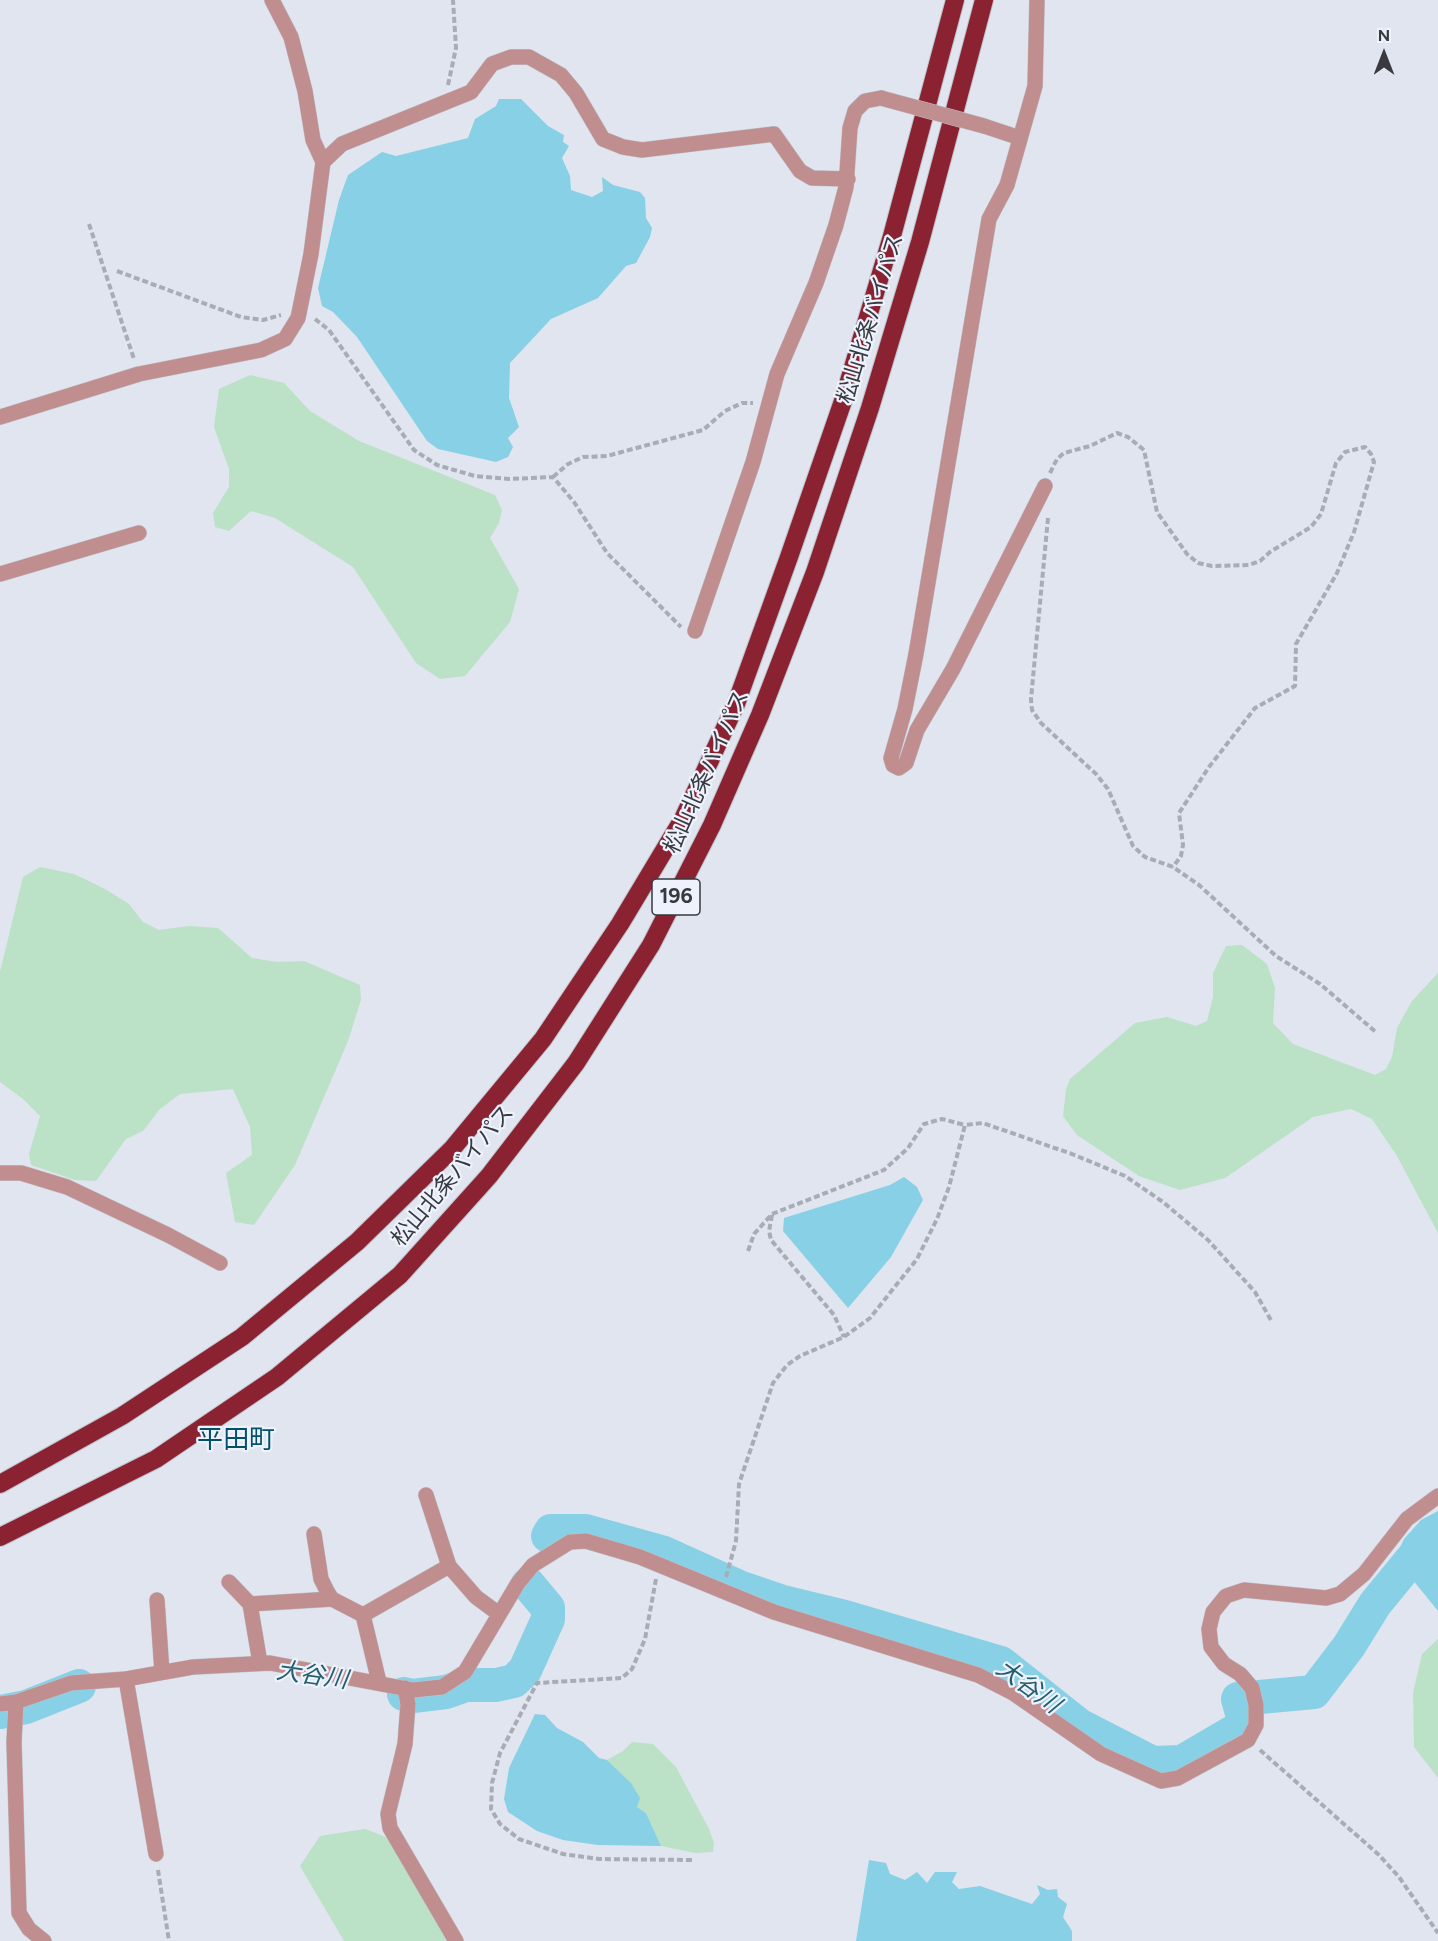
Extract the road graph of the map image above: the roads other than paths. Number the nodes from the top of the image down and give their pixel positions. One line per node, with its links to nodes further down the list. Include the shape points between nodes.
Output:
1 (272, 0): 6 (street, via 291,38 313,140)
2 (955, 0): 15 (highway, 松山北条バイパス / 196, via 843,401 736,704 688,808 621,924 543,1039 459,1140 357,1242 242,1337 122,1416)
3 (984, 0): 19 (highway, 松山北条バイパス / 196, via 920,242 815,572 712,825 651,945 576,1063 489,1176 400,1275 286,1369 156,1459)
4 (1037, 0): 5 (street, via 1035,86)
5 (1020, 138): 7 (street, bridge, via 881,98 865,101 855,111 850,128); 9 (street, via 1007,185 989,219 916,654 893,750 893,765 899,768 906,763 917,730)
6 (323, 162): 7 (street, via 342,144 471,92 492,64 511,57 530,57 561,75 603,139 623,147 642,150 774,135 800,171 812,178); 8 (street, via 298,318 285,339 261,350 139,374)
7 (848, 178): 12 (street, via 816,283 777,374 749,473)
8 (0, 417)
9 (1045, 486)
10 (139, 533): 11 (street)
11 (0, 574)
12 (695, 631)
13 (0, 1173): 14 (street, via 21,1173 67,1187)
14 (220, 1263)
15 (0, 1484)
16 (426, 1495): 20 (street)
17 (1438, 1496): 25 (street, via 1407,1519 1364,1574 1340,1594 1326,1598 1244,1590 1226,1596 1213,1612 1209,1629 1211,1647 1252,1688 1256,1725 1248,1740 1178,1778 1161,1781 1101,1754 978,1675 774,1612 659,1564 586,1541 570,1542 533,1565)
18 (314, 1534): 22 (street, via 321,1579)
19 (0, 1537)
20 (449, 1566): 25 (street, via 476,1597); 26 (street)
21 (229, 1582): 24 (street)
22 (332, 1599): 24 (street); 26 (street)
23 (157, 1600): 28 (street)
24 (250, 1604): 27 (street)
25 (499, 1614): 31 (street, via 465,1672 442,1687)
26 (363, 1615): 30 (street)
27 (260, 1664): 28 (street); 30 (street)
28 (162, 1672): 29 (street)
29 (126, 1679): 32 (street, via 71,1683); 34 (street)
30 (379, 1682): 31 (street)
31 (405, 1688): 36 (street, via 405,1744 388,1814 390,1828)
32 (16, 1702): 33 (street); 35 (street, via 19,1913 29,1929)
33 (0, 1704)
34 (156, 1854)
35 (44, 1941)
36 (456, 1941)

